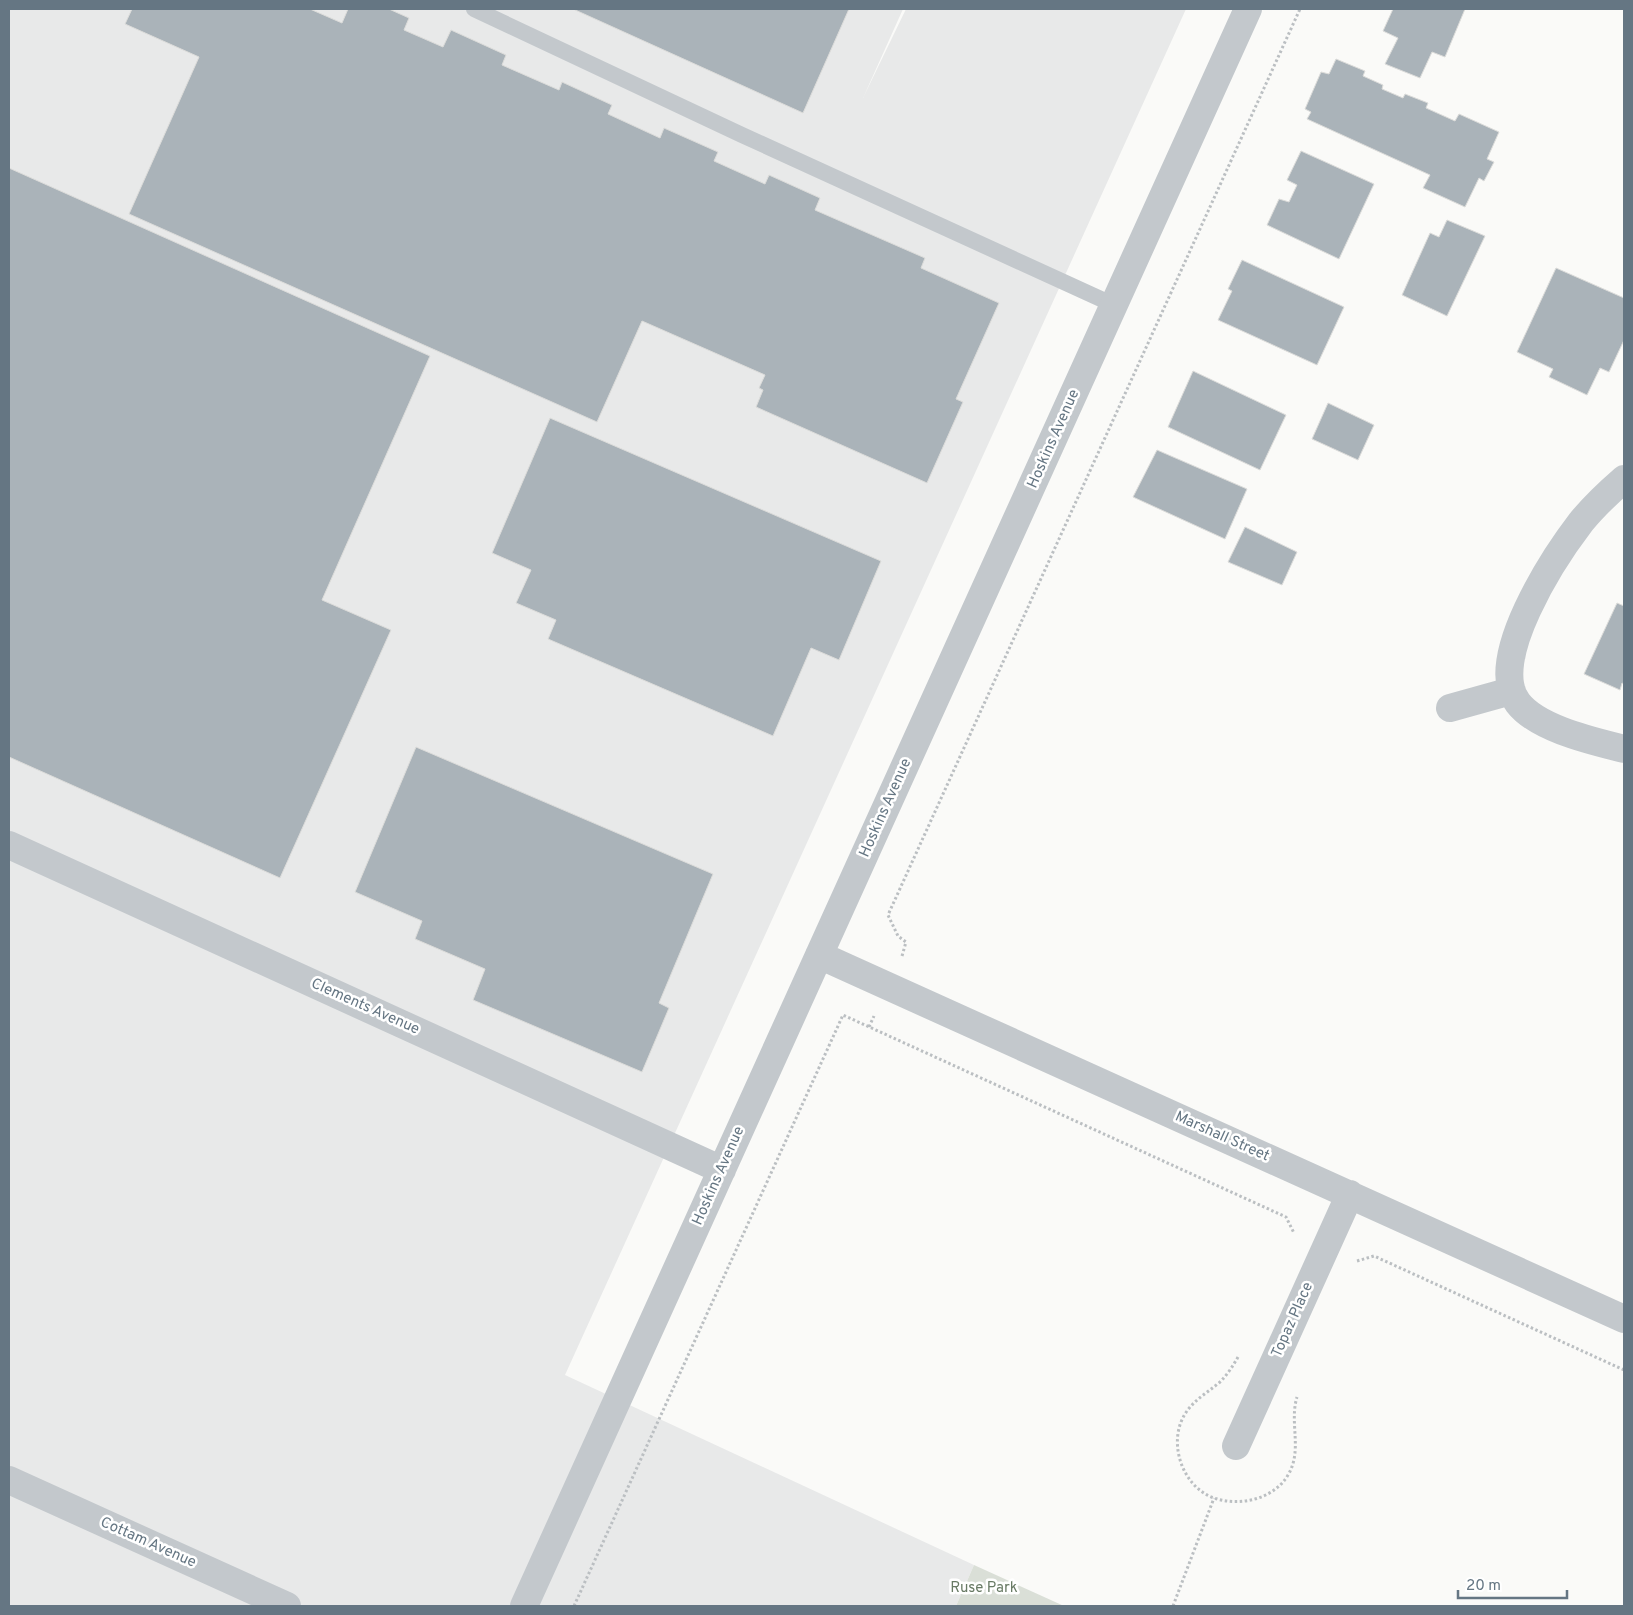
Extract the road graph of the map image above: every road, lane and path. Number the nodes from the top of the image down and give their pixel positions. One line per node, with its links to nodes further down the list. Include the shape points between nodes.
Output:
1 (474, 9): 4 (lane)
2 (1248, 9): 4 (street, Hoskins Avenue)
3 (1300, 9): 11 (path, via 888,916 898,936 906,942)
4 (1114, 305): 10 (street, Hoskins Avenue)
5 (1624, 479): 6 (street, via 1583,520 1557,555 1534,595 1510,660)
6 (1511, 691): 7 (street); 8 (street, via 1516,702 1540,722)
7 (1450, 708)
8 (1624, 750)
9 (9, 845): 13 (street, Clements Avenue)
10 (819, 955): 11 (street, Marshall Street); 13 (street, Hoskins Avenue)
11 (889, 986): 12 (path); 14 (street, Marshall Street)
12 (869, 1027): 15 (path, via 1286,1217 1295,1232); 26 (path, via 843,1015)
13 (722, 1170): 25 (street, Hoskins Avenue)
14 (1350, 1194): 17 (street, Marshall Street); 21 (street, Topaz Place)
15 (1291, 1240)
16 (1353, 1270): 19 (path, via 1357,1261 1374,1256)
17 (1624, 1319)
18 (1241, 1349): 23 (path, via 1221,1381 1188,1409 1177,1435 1177,1451 1190,1480)
19 (1624, 1370)
20 (1298, 1393): 23 (path, via 1293,1417 1295,1460 1289,1475 1267,1495 1242,1502)
21 (1236, 1446)
22 (9, 1480): 24 (street, Cottam Avenue)
23 (1214, 1498): 27 (path)
24 (287, 1606)
25 (524, 1606)
26 (574, 1606)
27 (1174, 1606)

